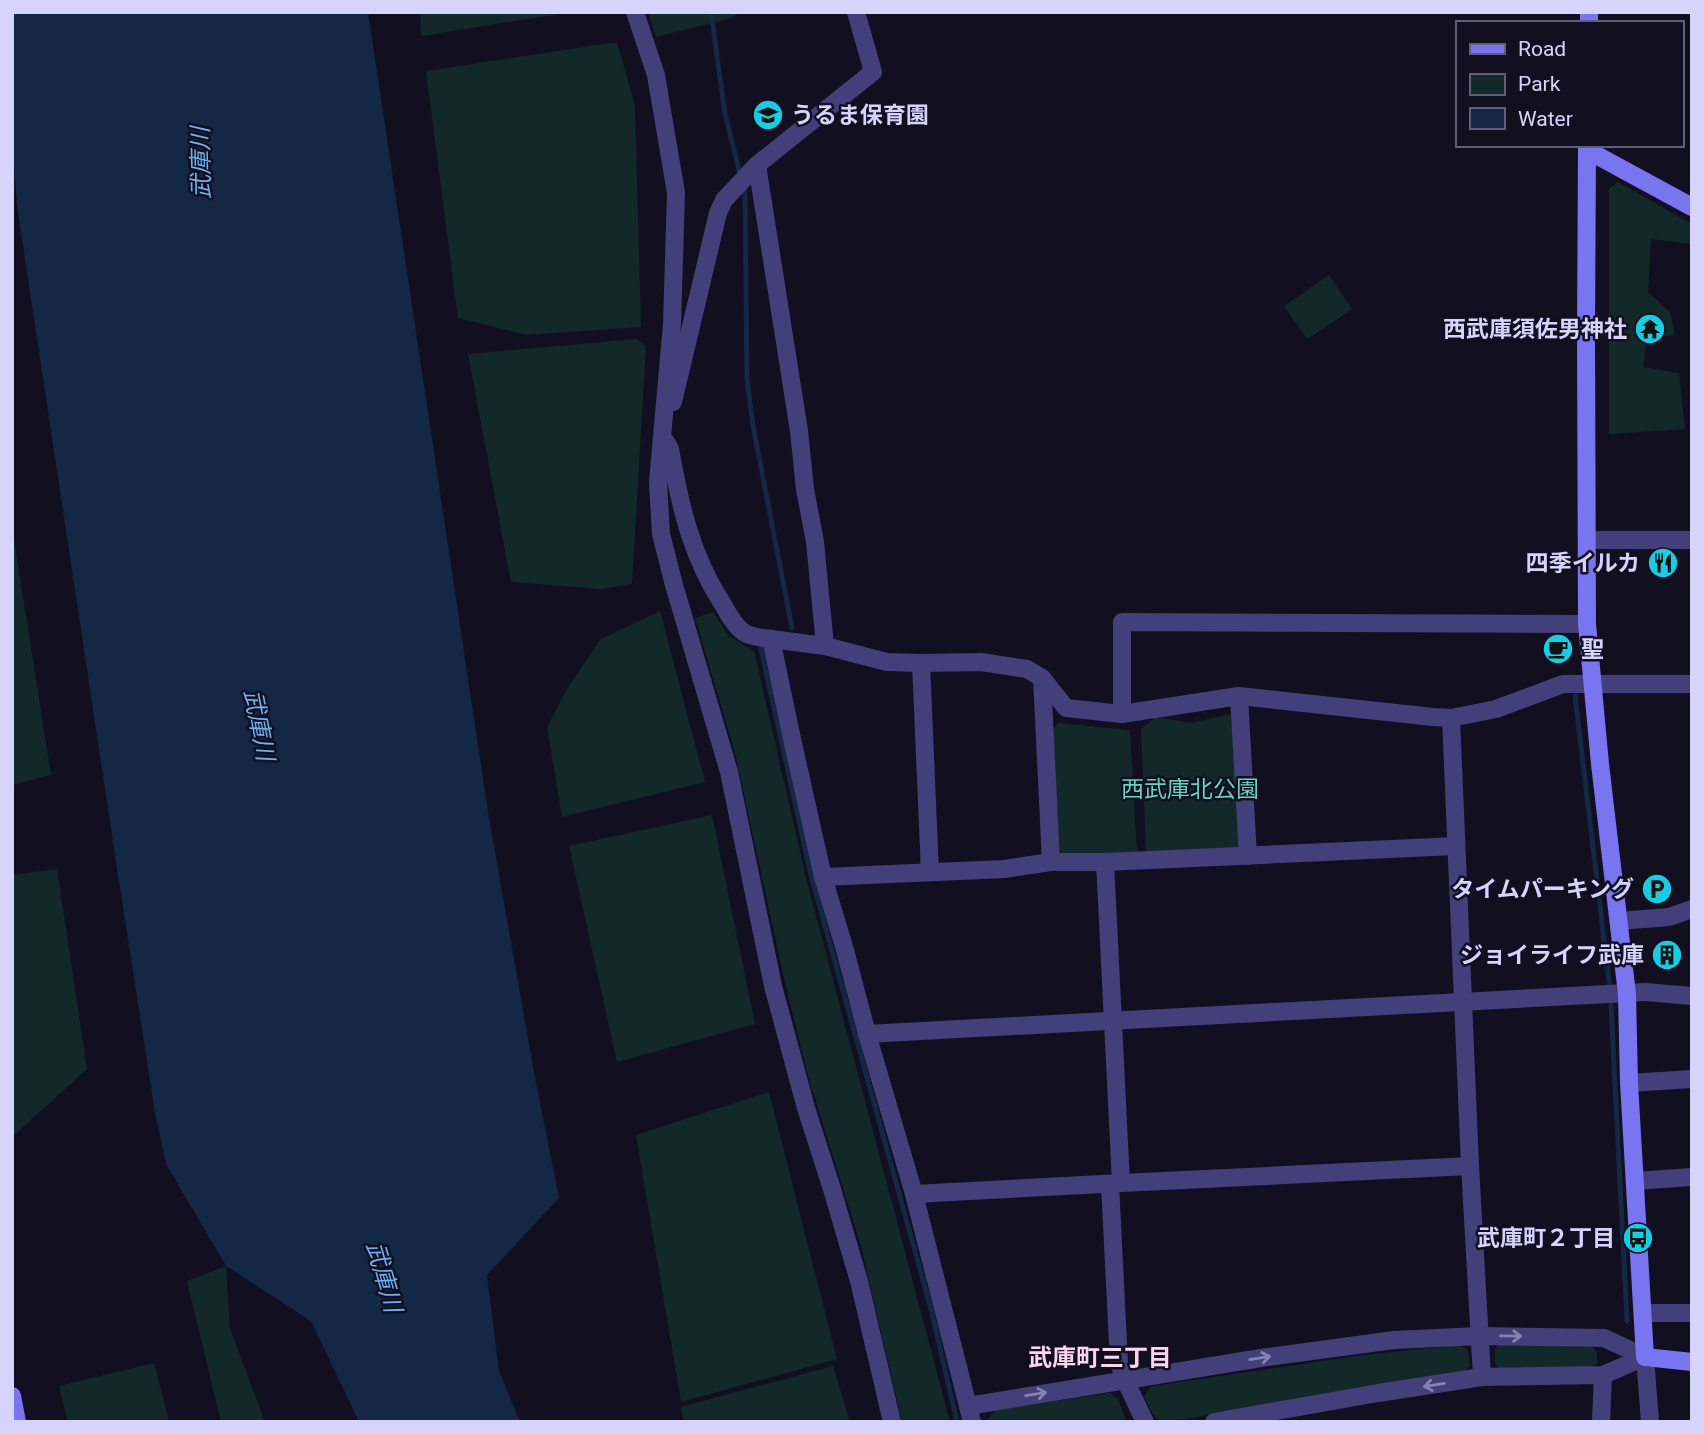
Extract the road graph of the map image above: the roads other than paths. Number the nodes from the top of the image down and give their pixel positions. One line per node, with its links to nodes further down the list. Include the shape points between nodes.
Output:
1 (635, 12): 6 (street, via 656,75 676,194 672,324)
2 (856, 12): 4 (street, via 873,72)
3 (1587, 148): 5 (street); 7 (street)
4 (757, 164): 6 (street, via 718,213 676,396); 11 (street, via 815,542)
5 (1692, 207)
6 (662, 434): 10 (street, via 670,449 690,539 710,586 746,634); 50 (street, via 658,482 661,534 729,772 773,986 859,1281)
7 (1587, 540): 8 (street); 9 (street)
8 (1692, 540)
9 (1587, 624): 14 (street); 17 (street, via 1122,622)
10 (772, 639): 11 (street); 24 (street)
11 (825, 646): 12 (street, via 887,663)
12 (921, 663): 13 (street, via 981,662 1027,669); 23 (street)
13 (1042, 678): 17 (street, via 1066,708); 21 (street)
14 (1592, 684): 15 (street); 18 (street, via 1563,684 1496,709); 26 (street)
15 (1692, 684)
16 (1239, 696): 17 (street); 18 (street); 20 (street)
17 (1122, 714)
18 (1451, 718): 19 (street)
19 (1456, 846): 20 (street); 29 (street)
20 (1248, 856): 22 (street)
21 (1051, 862): 22 (street); 23 (street)
22 (1105, 862): 30 (street)
23 (930, 872): 24 (street)
24 (823, 877): 31 (street)
25 (1692, 909): 26 (street)
26 (1619, 921): 27 (street)
27 (1627, 993): 28 (street); 29 (street); 33 (street)
28 (1692, 996)
29 (1464, 1003): 30 (street); 34 (street)
30 (1112, 1021): 31 (street); 37 (street)
31 (867, 1034): 38 (street)
32 (1692, 1079): 33 (street)
33 (1629, 1083): 36 (street)
34 (1470, 1166): 37 (street); 41 (street)
35 (1692, 1177): 36 (street)
36 (1635, 1181): 39 (street)
37 (1116, 1183): 38 (street); 46 (street, via 1119,1363)
38 (914, 1194): 48 (street)
39 (1643, 1313): 40 (street); 42 (street)
40 (1692, 1313)
41 (1479, 1336): 42 (street, one-way to 42, via 1604,1338); 45 (street); 46 (street, one-way to 41, via 1394,1340)
42 (1645, 1357): 43 (street); 44 (street); 54 (street)
43 (1692, 1362)
44 (1603, 1375): 45 (street); 53 (street)
45 (1482, 1377): 52 (street, one-way to 52)
46 (1125, 1380): 48 (street, one-way to 46); 51 (street)
47 (12, 1396): 49 (street)
48 (970, 1414)
49 (17, 1422)
50 (892, 1422)
51 (1144, 1422)
52 (1214, 1422)
53 (1601, 1422)
54 (1650, 1422)

